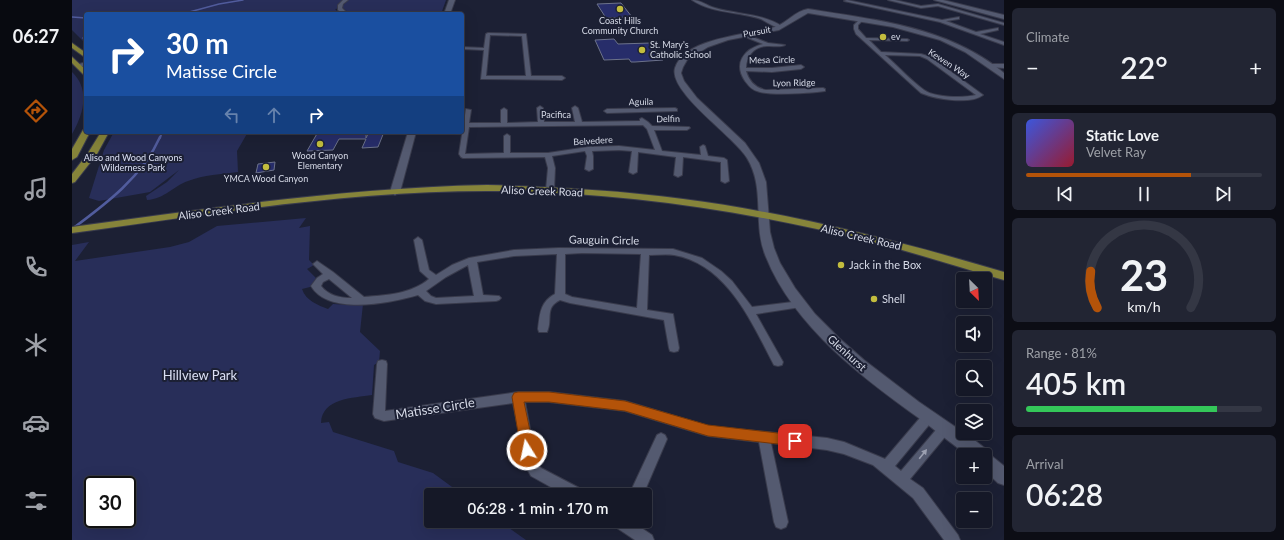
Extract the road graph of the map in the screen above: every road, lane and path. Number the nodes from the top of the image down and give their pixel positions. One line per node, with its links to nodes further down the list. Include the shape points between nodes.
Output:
1 (346, 0): 9 (street, via 340,7)
2 (452, 0): 10 (street)
3 (694, 0): 17 (street, via 714,9 757,18)
4 (892, 0): 8 (street)
5 (937, 0): 12 (street)
6 (846, 1): 7 (street)
7 (856, 1): 11 (street)
8 (921, 7): 11 (street); 16 (street, via 938,5)
9 (343, 12)
10 (449, 12)
11 (907, 13): 15 (street)
12 (1004, 17)
13 (958, 18): 15 (street)
14 (862, 19): 17 (street, Pursuit, via 804,11); 21 (street, via 858,21 856,29); 33 (street, Pursuit, via 942,39)
15 (941, 21): 19 (street)
16 (1004, 24)
17 (781, 27): 20 (street, Pursuit)
18 (996, 29): 19 (street)
19 (978, 34): 24 (street)
20 (745, 35): 23 (street); 74 (street, Pursuit, via 716,40 698,49 680,64 678,73 688,94 751,156 763,187)
21 (864, 39): 22 (street); 30 (street)
22 (907, 40)
23 (767, 44): 26 (street); 36 (street, via 747,54)
24 (1004, 44)
25 (72, 45): 29 (main road)
26 (783, 45)
27 (464, 48): 28 (street)
28 (485, 48): 38 (street, via 483,78); 38 (street, via 488,34 524,35)
29 (84, 54)
30 (880, 54): 30 (street, Kewen Way, via 921,55 929,58 976,90 978,96 931,96 922,92)
31 (72, 59): 32 (main road)
32 (82, 64)
33 (991, 66): 34 (street); 37 (street, Pursuit)
34 (1004, 66)
35 (801, 67): 36 (street, Mesa Circle)
36 (743, 69): 40 (street, Lyon Ridge, via 745,78 757,89 765,92)
37 (1004, 77)
38 (529, 78): 39 (street)
39 (562, 78)
40 (823, 90)
41 (540, 108): 48 (street)
42 (575, 108): 49 (street)
43 (468, 110): 51 (street)
44 (504, 110): 50 (street)
45 (674, 110): 47 (street, Aguila)
46 (607, 111): 47 (street, Aguila)
47 (637, 111): 52 (street, via 641,120)
48 (542, 124): 49 (street, Pacifica); 50 (street, Pacifica)
49 (578, 124): 52 (street, Pacifica)
50 (504, 125): 51 (street, Pacifica)
51 (466, 126): 64 (street, Belvedere, via 463,156)
52 (648, 126): 53 (street, Delfin); 61 (street)
53 (687, 128)
54 (85, 134): 65 (main road)
55 (104, 134): 70 (main road)
56 (411, 134): 73 (street)
57 (507, 136): 64 (street)
58 (702, 147): 66 (street)
59 (588, 149): 60 (street, Belvedere); 62 (street, Belvedere); 67 (street)
60 (635, 150): 61 (street, Belvedere); 68 (street)
61 (659, 152): 63 (street, Belvedere)
62 (548, 155): 64 (street, Belvedere); 72 (street, via 552,170)
63 (680, 155): 66 (street, Belvedere); 69 (street)
64 (507, 156)
65 (72, 157)
66 (705, 158): 71 (street, Belvedere, via 724,160)
67 (589, 169)
68 (634, 172)
69 (678, 175)
70 (72, 180)
71 (725, 181)
72 (550, 190): 73 (main road, Aliso Creek Road, via 488,188); 74 (main road, Aliso Creek Road, via 684,202)
73 (395, 192): 75 (main road, Aliso Creek Road, via 307,200)
74 (764, 214): 82 (main road, Aliso Creek Road, via 896,244); 89 (street, Glenhurst, via 764,232 774,263)
75 (72, 230)
76 (418, 240): 83 (street, via 425,271)
77 (561, 251): 78 (street, Gauguin Circle); 79 (street, Gauguin Circle, via 524,251); 85 (street, Gauguin Circle)
78 (645, 253): 90 (street, Gauguin Circle, via 673,252 691,256 708,265 737,294); 91 (street, Gauguin Circle)
79 (472, 260): 83 (street, Gauguin Circle); 87 (street)
80 (317, 264): 81 (street)
81 (330, 274): 88 (street); 88 (street, Gauguin Circle, via 317,284 317,289 334,299)
82 (1004, 276)
83 (435, 279): 84 (street, Gauguin Circle)
84 (420, 291): 87 (street, via 428,300); 88 (street, Gauguin Circle)
85 (560, 296): 91 (street, via 570,300); 92 (street, via 547,304)
86 (496, 298): 87 (street)
87 (478, 299)
88 (361, 300)
89 (801, 304): 90 (street); 97 (street, Glenhurst, via 846,354)
90 (749, 311): 94 (street, Gauguin Circle)
91 (642, 312): 93 (street, via 670,317)
92 (543, 329)
93 (674, 348)
94 (778, 362)
95 (382, 364): 96 (street, Matisse Circle, via 379,414 384,416)
96 (518, 397): 99 (street, Matisse Circle, via 549,397 625,406 708,431); 106 (street, via 530,463 536,472)
97 (929, 416): 98 (street, Glenhurst); 103 (street)
98 (945, 428): 101 (street, Glenhurst); 105 (street, one-way to 98)
99 (764, 437): 103 (street, Matisse Circle, via 844,448); 108 (street)
100 (661, 439): 107 (street)
101 (971, 448)
102 (992, 466): 104 (street)
103 (886, 467): 105 (street, Matisse Circle)
104 (1004, 477)
105 (901, 480): 111 (street, Matisse Circle, via 918,493)
106 (565, 488)
107 (639, 488)
108 (781, 522)
109 (630, 528): 110 (street)
110 (647, 540)
111 (953, 540)

